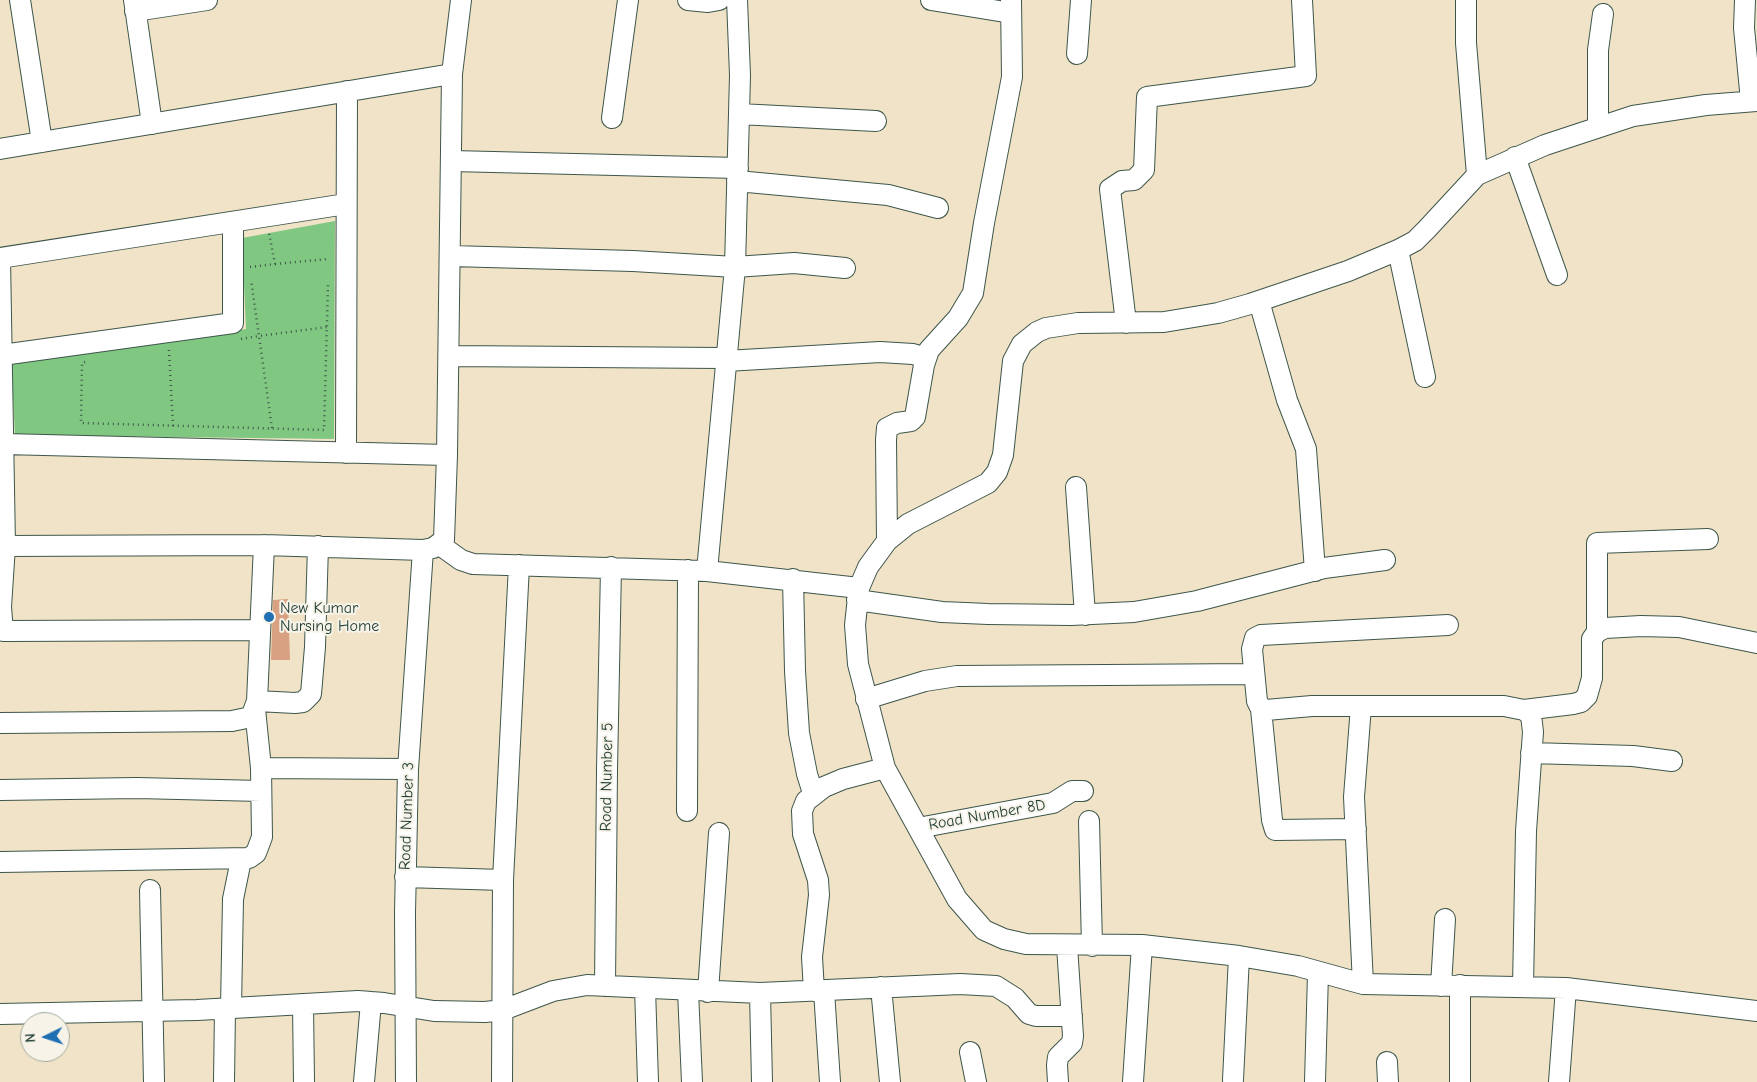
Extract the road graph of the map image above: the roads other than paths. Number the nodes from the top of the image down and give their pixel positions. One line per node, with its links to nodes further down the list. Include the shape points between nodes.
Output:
1 (20, 0): 25 (street)
2 (207, 0): 13 (street)
3 (461, 0): 17 (street, Road Number 3)
4 (628, 0): 21 (street)
5 (688, 0): 6 (street)
6 (719, 0)
7 (736, 0): 20 (street)
8 (931, 0): 14 (street)
9 (1081, 0): 16 (street)
10 (1302, 0): 40 (street, via 1306,76 1147,97 1144,170 1140,176 1115,184 1110,189)
11 (1466, 0): 30 (street)
12 (1745, 0): 19 (street, via 1744,28)
13 (134, 6): 23 (street)
14 (1011, 6): 43 (street, via 1012,76 973,293)
15 (1603, 14): 24 (street, via 1598,50)
16 (1077, 54)
17 (452, 74): 18 (street); 28 (street, Road Number 3)
18 (347, 91): 23 (street); 31 (street)
19 (1754, 101): 24 (street, via 1669,110)
20 (739, 114): 22 (street); 29 (street)
21 (612, 118)
22 (876, 121)
23 (152, 124): 25 (street)
24 (1598, 126): 27 (street)
25 (42, 142): 26 (street)
26 (0, 149)
27 (1514, 157): 30 (street); 38 (street)
28 (452, 161): 29 (street); 35 (street, Road Number 3)
29 (737, 175): 32 (street, via 888,195); 36 (street)
30 (1476, 175): 34 (street, via 1427,229)
31 (346, 204): 33 (street); 47 (street)
32 (938, 208)
33 (233, 222): 41 (street, via 0,258); 41 (street, via 233,323)
34 (1398, 250): 39 (street); 45 (street)
35 (451, 256): 36 (street); 42 (street, Road Number 3)
36 (735, 267): 37 (street, via 772,263); 44 (street)
37 (845, 268)
38 (1557, 275)
39 (1259, 301): 40 (street, via 1189,319); 60 (street, via 1287,400 1306,450)
40 (1126, 323): 51 (street, via 1062,325 1046,328 1029,337 1013,361 1003,455 997,472 988,483 908,524)
41 (2, 355): 46 (street)
42 (449, 356): 44 (street); 48 (street, Road Number 3)
43 (926, 358): 44 (street, via 880,352); 51 (street, via 915,417 911,421 891,425 886,433)
44 (726, 360): 59 (street)
45 (1425, 376)
46 (4, 444): 47 (street); 53 (street)
47 (346, 453): 48 (street)
48 (447, 455): 55 (street, Road Number 3, via 446,533)
49 (1076, 487): 63 (street)
50 (1708, 539): 66 (street, via 1597,543)
51 (887, 541): 62 (street, via 868,567)
52 (264, 545): 53 (street); 54 (street); 65 (street)
53 (3, 546): 65 (street, via 3,631)
54 (318, 546): 55 (street); 70 (street, via 311,694 303,702)
55 (431, 547): 57 (street, via 473,564); 79 (street, Road Number 3)
56 (1385, 560): 60 (street)
57 (520, 565): 58 (street); 92 (street)
58 (611, 567): 59 (street); 102 (street, Road Number 5)
59 (697, 571): 61 (street); 84 (street)
60 (1315, 571): 63 (street, via 1167,607)
61 (793, 579): 62 (street); 83 (street, via 799,733)
62 (858, 594): 63 (street, via 942,612); 69 (street, via 855,625 858,664)
63 (1085, 615)
64 (1448, 625): 68 (street, via 1261,635 1252,643)
65 (260, 630): 70 (street)
66 (1597, 632): 67 (street, via 1605,628 1661,626); 73 (street, via 1592,639 1592,678 1587,696 1573,704)
67 (1757, 642)
68 (1254, 674): 69 (street, via 957,676 925,681); 72 (street)
69 (866, 699): 78 (street)
70 (256, 705): 74 (street, via 251,717 232,721); 77 (street)
71 (1361, 706): 72 (street); 73 (street, via 1504,706); 87 (street, via 1355,772)
72 (1261, 709): 87 (street, via 1275,830)
73 (1524, 710): 75 (street, via 1533,723)
74 (0, 723)
75 (1531, 753): 76 (street, via 1633,756); 103 (street)
76 (1672, 761)
77 (261, 768): 79 (street); 81 (street)
78 (885, 768): 83 (street, via 843,778); 86 (street)
79 (408, 769): 91 (street, Road Number 3)
80 (0, 790): 81 (street, via 137,788)
81 (261, 791): 89 (street, via 260,846 256,853)
82 (1083, 791): 86 (street, Road Number 8D, via 1072,792 1053,803)
83 (813, 793): 108 (street, via 806,801 802,822 818,880 812,957)
84 (687, 811)
85 (1089, 822): 97 (street)
86 (918, 828): 96 (street, via 957,899 984,930 1026,944)
87 (1356, 829): 100 (street)
88 (719, 833): 107 (street)
89 (241, 860): 90 (street); 113 (street, via 233,898)
90 (0, 862)
91 (405, 877): 92 (street); 112 (street, Road Number 3)
92 (503, 880): 114 (street)
93 (150, 890): 115 (street)
94 (1445, 919): 101 (street)
95 (1142, 945): 97 (street); 98 (street); 135 (street)
96 (1067, 946): 97 (street); 118 (street)
97 (1092, 946)
98 (1239, 956): 99 (street, via 1298,966); 121 (street)
99 (1318, 973): 100 (street); 136 (street)
100 (1363, 984): 101 (street)
101 (1451, 985): 103 (street); 138 (street)
102 (605, 986): 105 (street); 114 (street, via 571,987)
103 (1523, 986): 106 (street)
104 (881, 987): 108 (street); 118 (street, via 996,986 1015,998 1029,1014); 132 (street)
105 (645, 988): 107 (street); 128 (street)
106 (1566, 988): 116 (street); 139 (street)
107 (698, 991): 109 (street); 129 (street)
108 (819, 991): 109 (street); 131 (street)
109 (760, 993): 130 (street)
110 (371, 1002): 111 (street); 112 (street); 125 (street)
111 (303, 1004): 113 (street); 124 (street)
112 (404, 1007): 114 (street, via 457,1013); 126 (street, Road Number 3)
113 (228, 1009): 115 (street); 123 (street)
114 (503, 1010): 127 (street)
115 (152, 1011): 117 (street); 122 (street)
116 (1757, 1011)
117 (0, 1014)
118 (1072, 1016): 134 (street, via 1072,1042 1058,1057 1056,1065)
119 (970, 1052): 133 (street)
120 (1388, 1062): 137 (street)
121 (1233, 1080)
122 (154, 1082)
123 (224, 1082)
124 (304, 1082)
125 (364, 1082)
126 (406, 1082)
127 (502, 1082)
128 (648, 1082)
129 (692, 1082)
130 (762, 1082)
131 (830, 1082)
132 (890, 1082)
133 (976, 1082)
134 (1058, 1082)
135 (1133, 1082)
136 (1315, 1082)
137 (1388, 1082)
138 (1460, 1082)
139 (1559, 1082)

